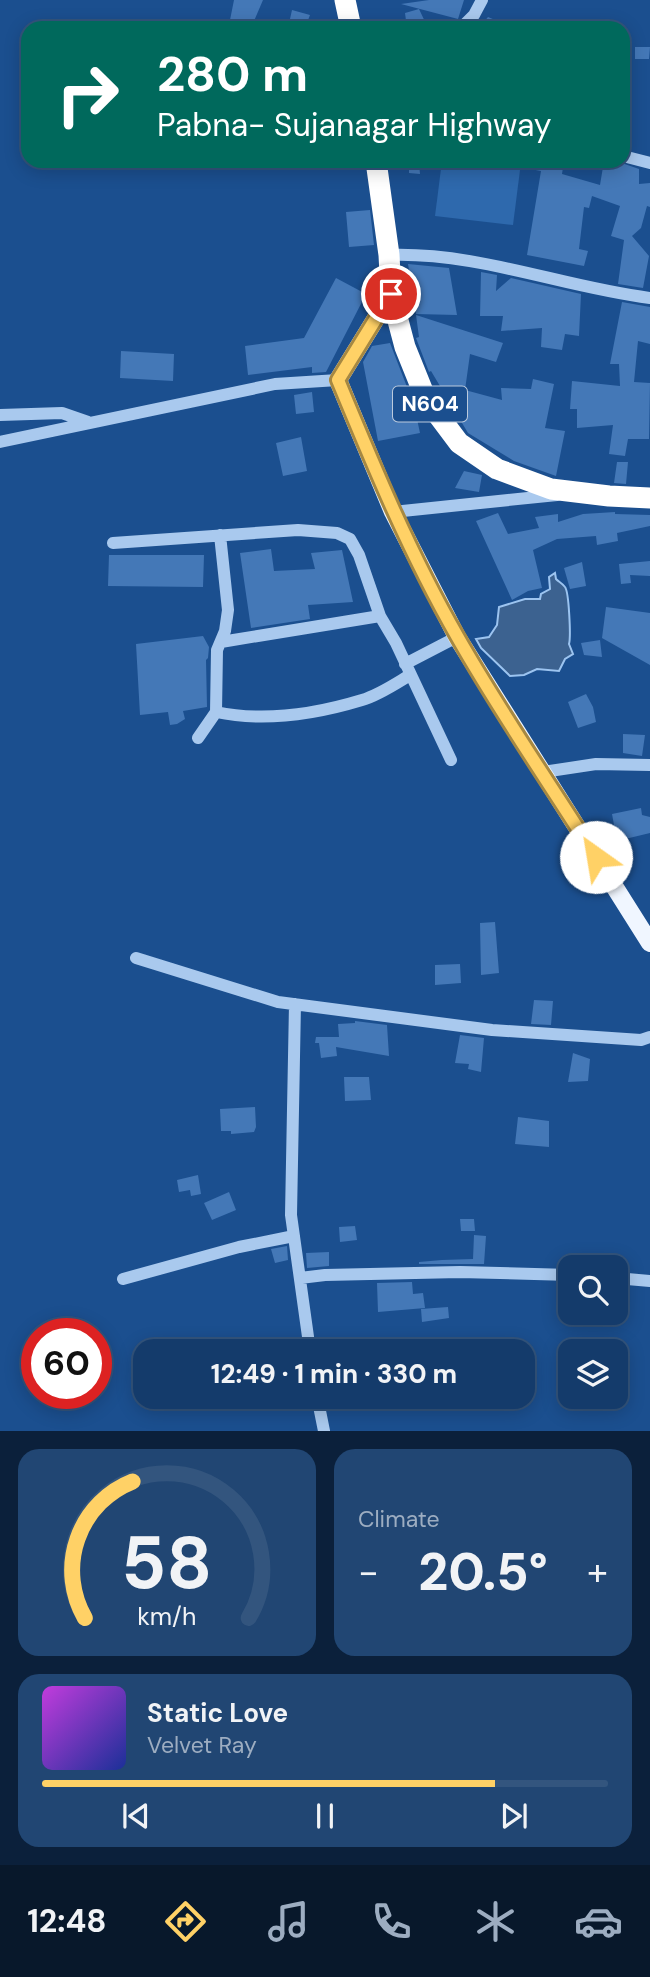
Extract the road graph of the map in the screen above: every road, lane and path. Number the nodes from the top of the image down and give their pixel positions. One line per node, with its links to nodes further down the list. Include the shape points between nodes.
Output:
1 (345, 0): 3 (highway)
2 (482, 0): 4 (street)
3 (350, 21)
4 (468, 21)
5 (630, 158): 6 (street)
6 (650, 163)
7 (377, 168): 8 (highway, N604)
8 (389, 255): 9 (highway, N604); 10 (street, via 499,265)
9 (391, 294): 11 (main road); 15 (highway, N604, via 426,399 459,443 497,469 551,489)
10 (650, 298)
11 (338, 380): 13 (street, via 275,384); 17 (main road)
12 (0, 415): 13 (street, via 62,413)
13 (89, 422): 14 (street)
14 (0, 442)
15 (579, 493): 16 (highway, N604); 17 (street)
16 (650, 498)
17 (393, 512): 21 (main road)
18 (220, 535): 19 (street); 20 (street, via 298,530 337,533 350,539); 22 (street, via 228,610)
19 (113, 542)
20 (380, 616): 22 (street); 23 (street)
21 (457, 637): 23 (street); 28 (main road)
22 (221, 642): 24 (street)
23 (407, 670): 24 (street, via 363,700 294,714 237,717); 26 (street)
24 (216, 712): 25 (street)
25 (198, 738)
26 (451, 760)
27 (650, 765): 28 (street, via 596,764)
28 (543, 772): 29 (main road)
29 (650, 943)
30 (136, 958): 31 (street)
31 (295, 1004): 32 (street, via 492,1030); 33 (street)
32 (650, 1037)
33 (294, 1236): 35 (street); 36 (street)
34 (558, 1275): 35 (street, via 460,1272)
35 (300, 1278): 39 (street)
36 (123, 1279)
37 (628, 1279): 38 (street)
38 (650, 1281)
39 (308, 1339)
40 (320, 1409): 41 (street)
41 (324, 1431)

